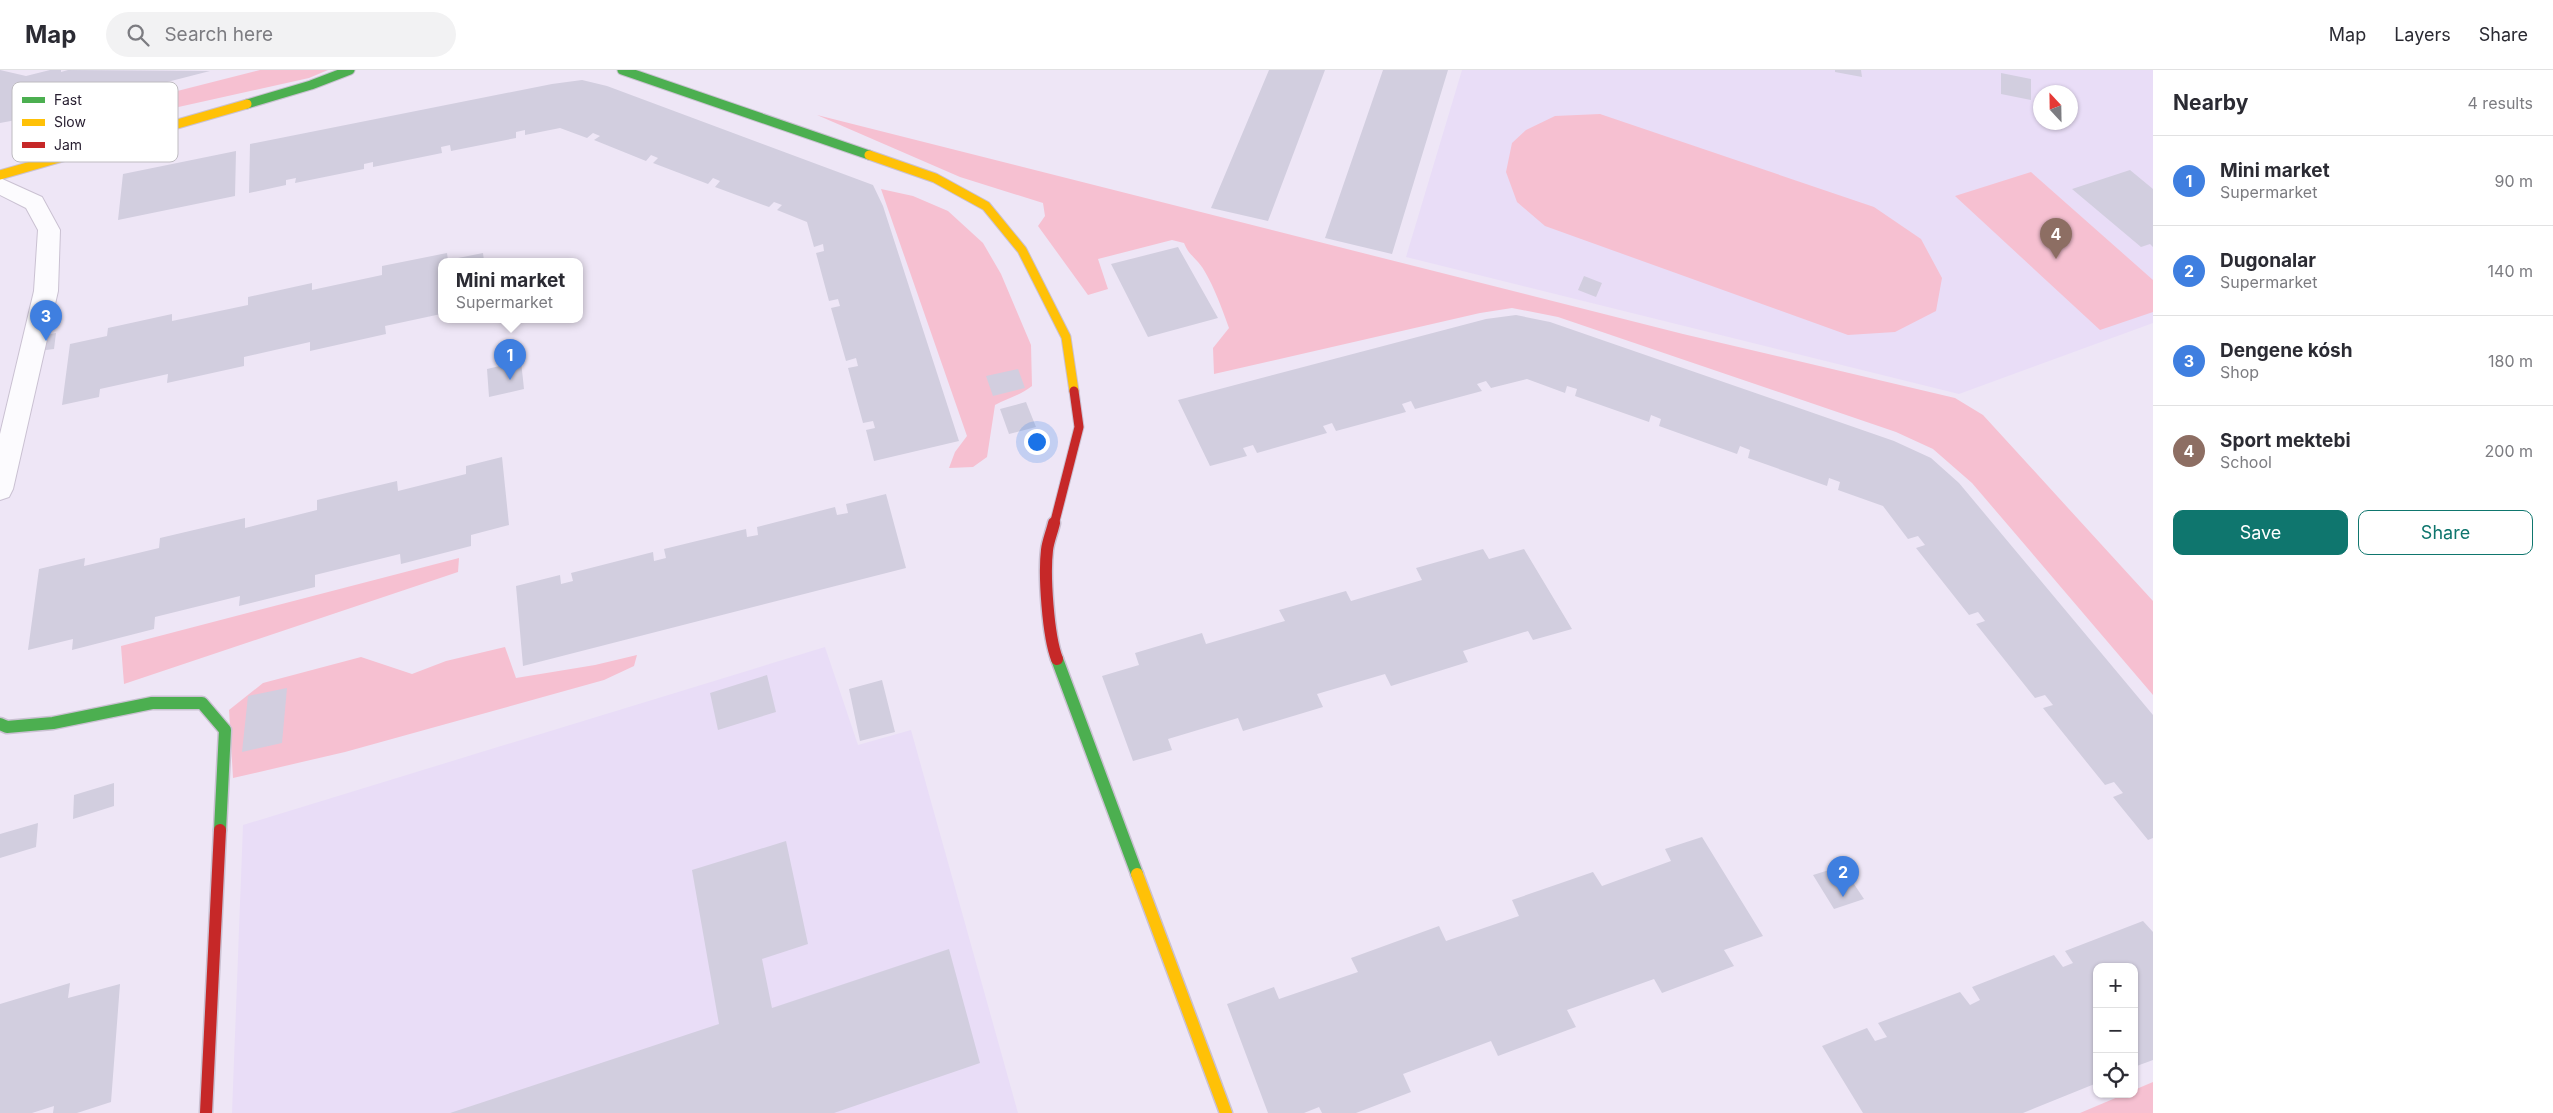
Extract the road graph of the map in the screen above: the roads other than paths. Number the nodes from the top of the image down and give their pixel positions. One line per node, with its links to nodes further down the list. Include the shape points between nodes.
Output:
1 (350, 70): 3 (street, via 311,85)
2 (622, 70): 10 (street, via 936,178 986,206 1022,250 1066,337 1078,427 1048,550 1053,649)
3 (178, 123)
4 (45, 162): 5 (street)
5 (0, 175)
6 (0, 186): 7 (street, via 34,203 49,230 46,291)
7 (0, 489)
8 (0, 724): 9 (street, via 7,727 53,723 152,703 202,703 225,730)
9 (206, 1113)
10 (1226, 1113)

